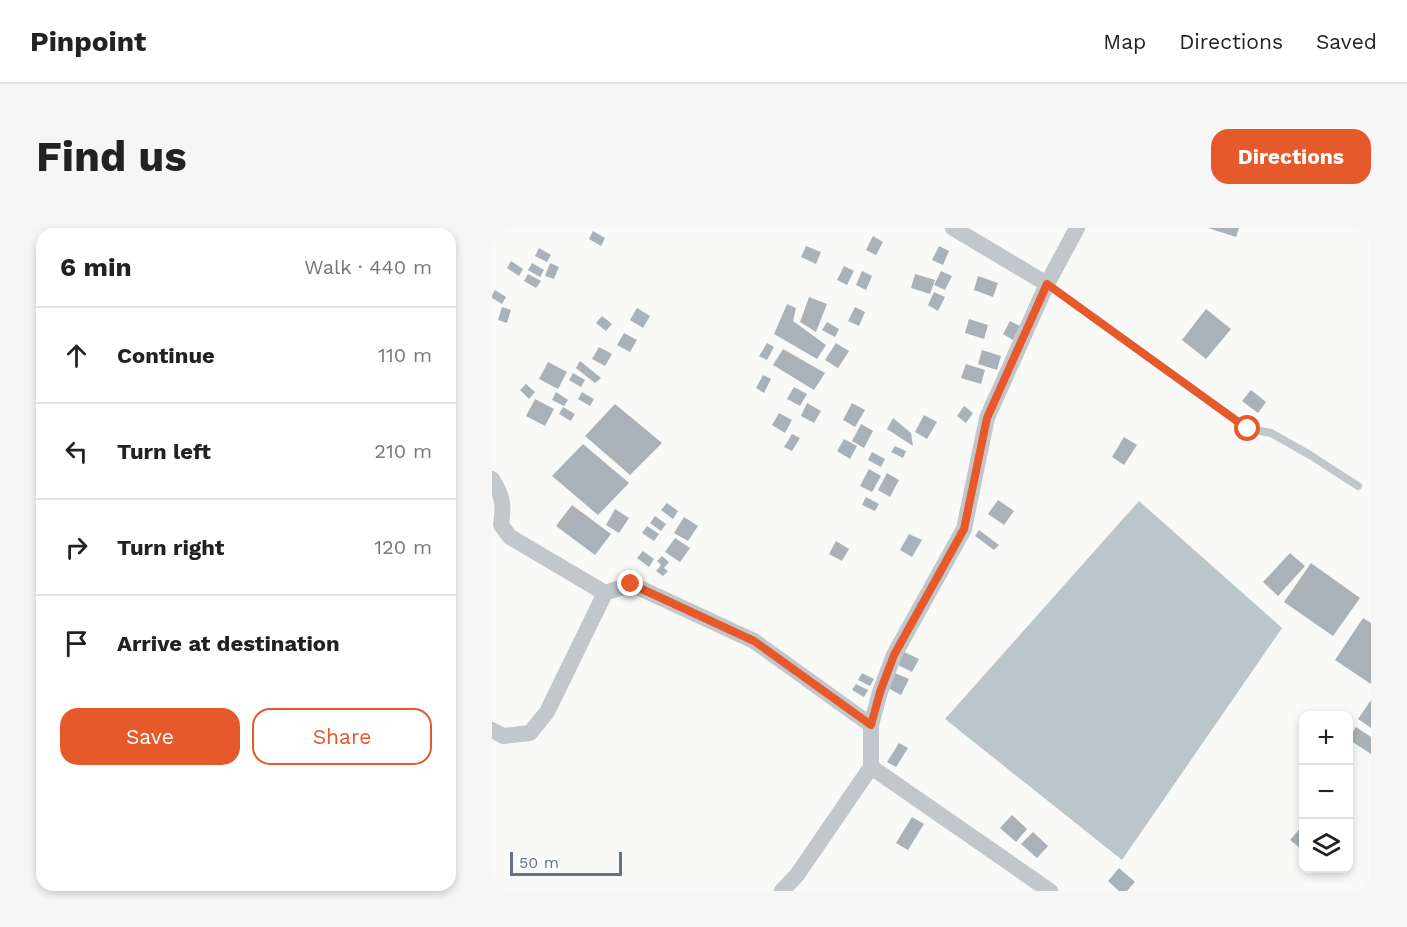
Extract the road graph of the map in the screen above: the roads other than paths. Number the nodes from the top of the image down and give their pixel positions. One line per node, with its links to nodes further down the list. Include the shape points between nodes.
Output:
1 (953, 228): 3 (street)
2 (1077, 228): 3 (street)
3 (1047, 284): 5 (lane, via 1248,429 1271,433); 7 (street, via 987,418 964,529 894,655)
4 (492, 480): 6 (street, via 500,492 501,525 510,537)
5 (1358, 486)
6 (605, 593): 7 (street, via 631,584 754,641); 8 (street, via 547,712 530,733 503,736)
7 (871, 725): 9 (street)
8 (492, 730)
9 (871, 767): 10 (street); 11 (street)
10 (782, 891)
11 (1050, 891)

